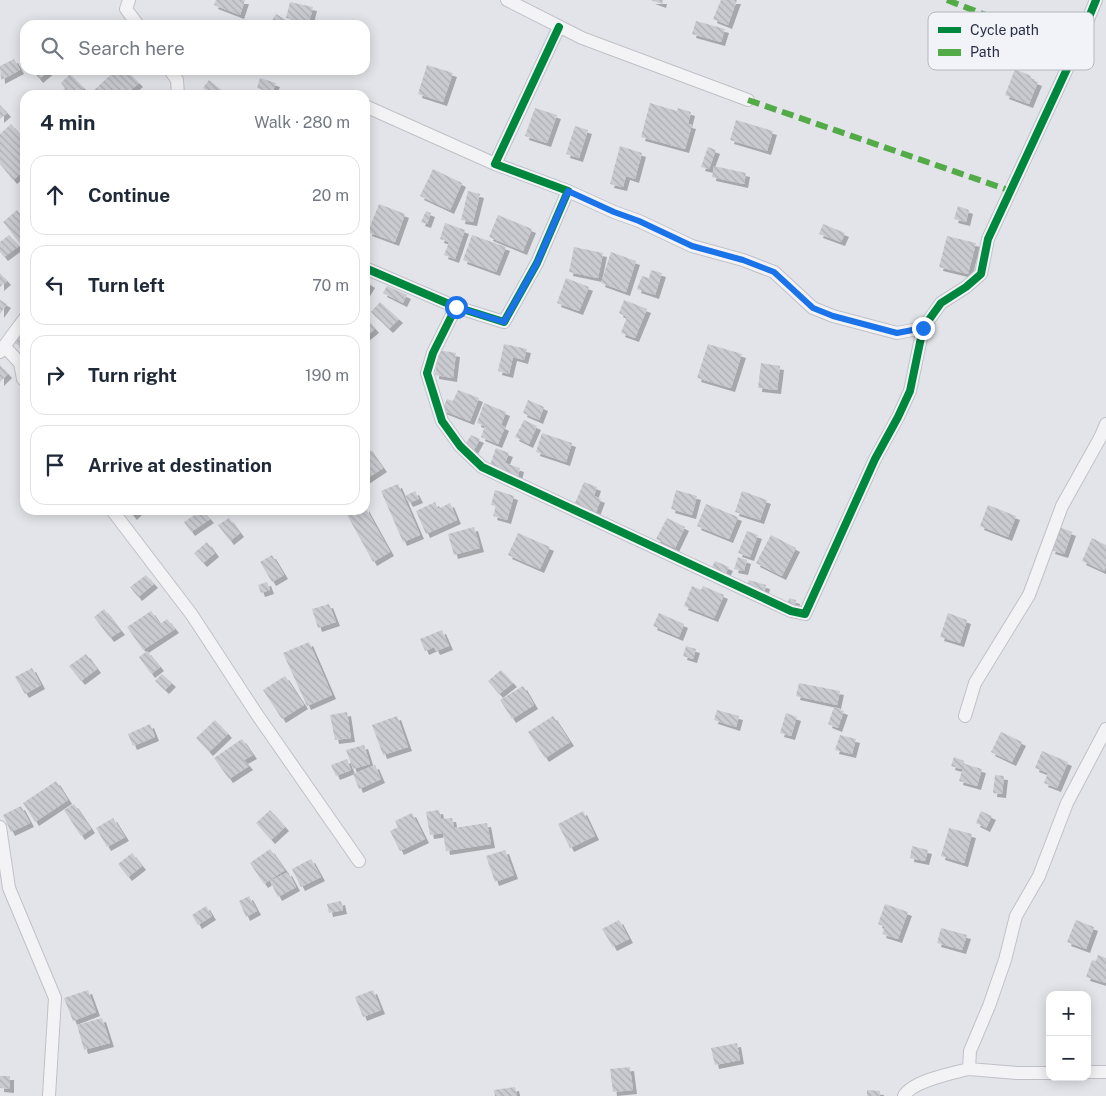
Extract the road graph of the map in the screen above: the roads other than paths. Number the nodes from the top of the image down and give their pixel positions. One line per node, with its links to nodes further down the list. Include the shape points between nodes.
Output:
1 (507, 0): 6 (street)
2 (1096, 0): 4 (street)
3 (125, 3): 5 (street)
4 (1091, 12)
5 (135, 20)
6 (559, 27): 10 (street); 12 (street)
7 (1066, 70): 17 (street, via 988,239 982,274 941,303)
8 (174, 75): 9 (street)
9 (178, 90)
10 (748, 100)
11 (370, 108): 12 (street)
12 (495, 164): 13 (street)
13 (568, 191): 15 (street, via 537,263 504,322); 17 (street, via 692,246 774,272 813,308 833,316 897,333)
14 (370, 270): 15 (street)
15 (456, 307): 17 (street, via 433,353 427,373 442,421 460,446 482,467 791,611 805,614 875,459 910,391)
16 (20, 325): 18 (street)
17 (923, 328)
18 (2, 349): 19 (street)
19 (20, 363)
20 (1106, 424): 22 (street, via 1062,506 1029,595 975,683)
21 (116, 515): 25 (street, via 192,615)
22 (965, 716)
23 (1106, 729): 26 (street, via 1067,803 1039,876 1016,916 1005,960 970,1051)
24 (0, 827): 30 (street, via 9,888 55,998)
25 (359, 861)
26 (969, 1069): 29 (street); 31 (street, via 937,1077 907,1091)
27 (1091, 1072): 28 (street)
28 (1106, 1072)
29 (1046, 1073)
30 (50, 1096)
31 (904, 1096)

